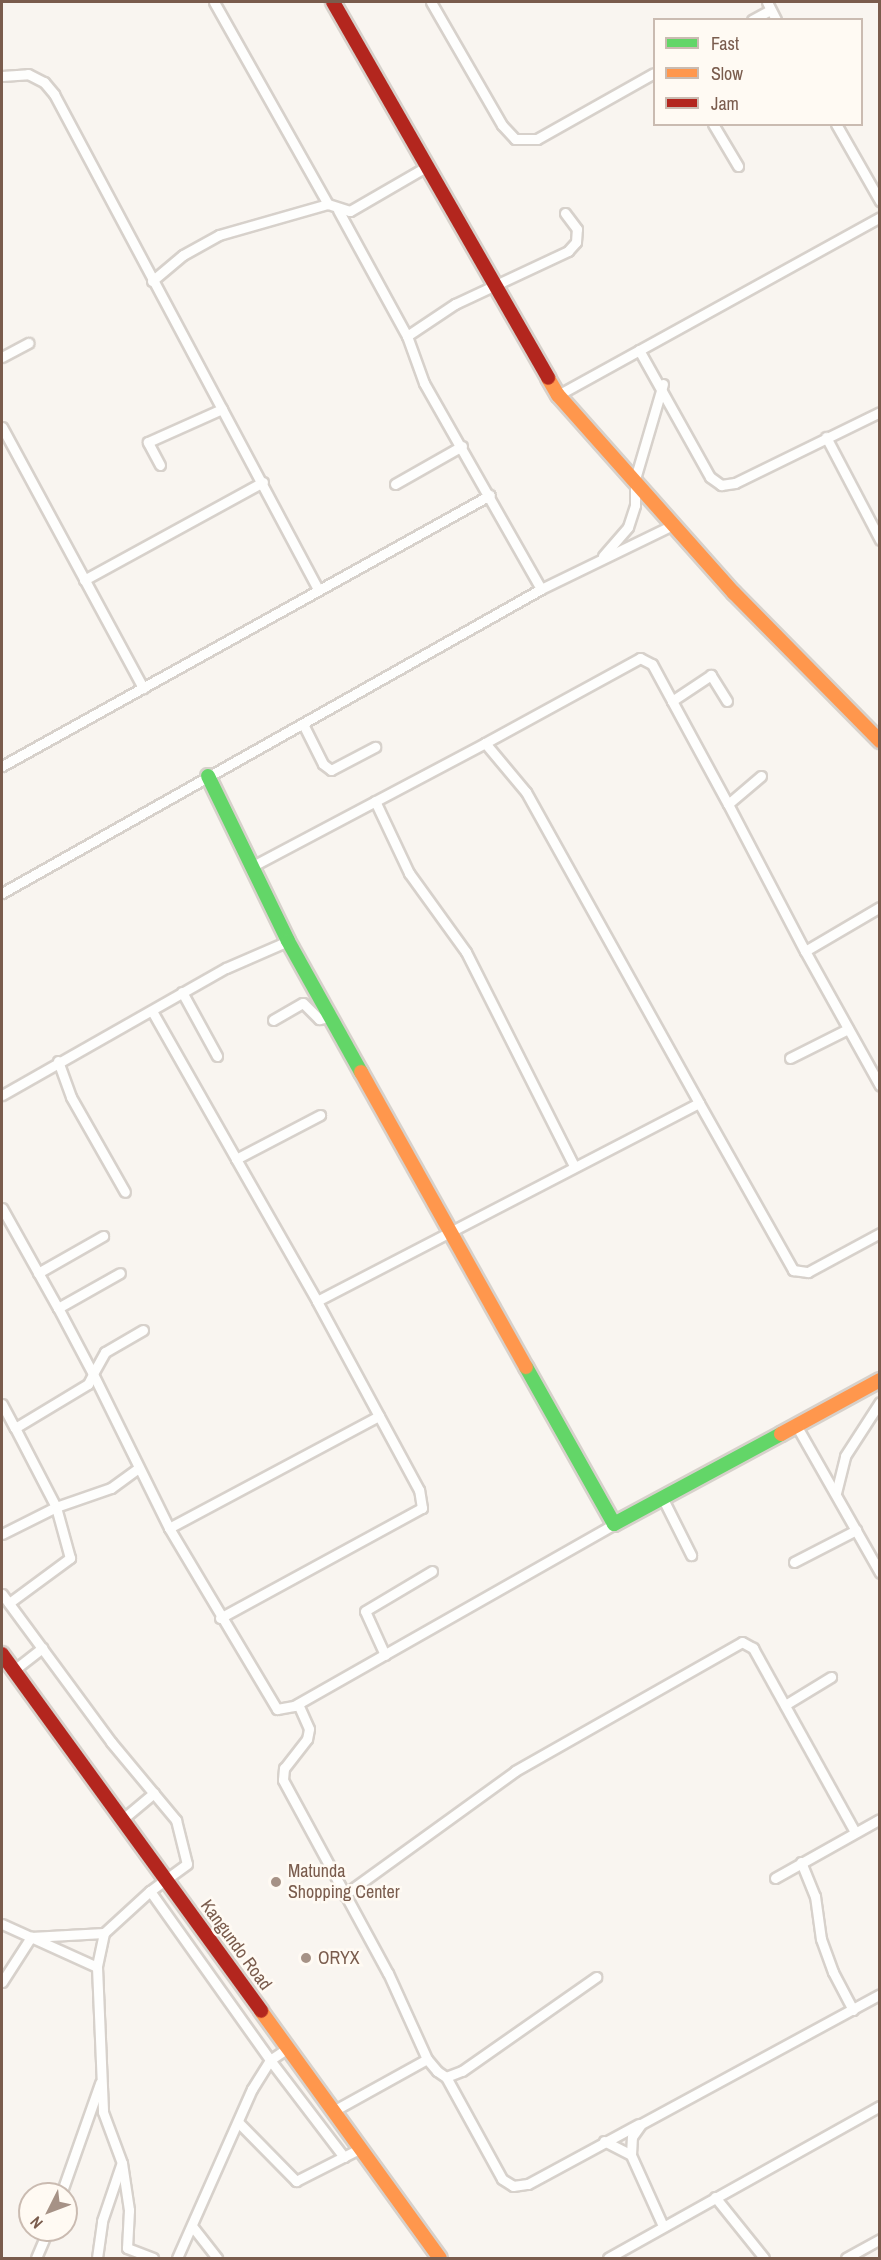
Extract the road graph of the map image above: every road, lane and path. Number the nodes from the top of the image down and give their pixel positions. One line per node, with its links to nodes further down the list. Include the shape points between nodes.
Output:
1 (214, 2): 13 (street)
2 (333, 2): 11 (main road)
3 (430, 2): 6 (street, via 502,125 515,139 537,139)
4 (769, 6): 5 (street)
5 (754, 18)
6 (653, 74)
7 (2, 76): 17 (street, via 28,74 44,82 54,94)
8 (715, 126): 10 (street)
9 (837, 126): 12 (street)
10 (738, 166)
11 (426, 167): 14 (street, via 350,212); 18 (main road)
12 (879, 201)
13 (328, 204): 14 (street); 17 (street, via 219,235 183,255)
14 (338, 210): 19 (street)
15 (566, 213): 18 (street, via 577,230 576,242 567,251)
16 (879, 217): 21 (street)
17 (152, 281): 25 (street)
18 (494, 284): 19 (street); 24 (main road)
19 (407, 336): 29 (street, via 424,382)
20 (28, 343): 22 (street)
21 (639, 350): 23 (street); 24 (street)
22 (2, 357)
23 (663, 384): 28 (street, via 692,446 710,477 721,485 735,483); 31 (street)
24 (558, 394): 31 (main road)
25 (222, 410): 30 (street, via 148,442); 32 (street)
26 (879, 412): 28 (street)
27 (2, 427): 38 (street)
28 (826, 437): 36 (street)
29 (462, 447): 33 (street); 34 (street)
30 (160, 465)
31 (635, 479): 35 (main road); 37 (street, via 635,505 628,527)
32 (263, 482): 38 (street); 39 (street)
33 (395, 484)
34 (490, 495): 39 (street); 40 (street)
35 (673, 525): 37 (street); 45 (main road)
36 (879, 540)
37 (601, 558): 40 (street)
38 (84, 580): 41 (street)
39 (318, 589): 41 (street)
40 (542, 589): 44 (street)
41 (143, 688): 48 (street)
42 (672, 701): 43 (street, via 711,675); 46 (street, via 652,664 640,658); 52 (street)
43 (727, 701)
44 (304, 726): 47 (street, via 323,764 331,770); 49 (street)
45 (879, 741)
46 (485, 743): 51 (street); 68 (street, via 526,792)
47 (375, 747)
48 (2, 766)
49 (208, 776): 53 (main road); 54 (street)
50 (761, 776): 52 (street)
51 (375, 801): 53 (street); 71 (street, via 409,873 466,952)
52 (728, 804): 57 (street)
53 (251, 867): 56 (main road)
54 (3, 890)
55 (879, 907): 57 (street)
56 (288, 941): 58 (street); 60 (main road)
57 (806, 951): 62 (street)
58 (182, 992): 59 (street); 63 (street)
59 (152, 1011): 65 (street); 70 (street)
60 (329, 1017): 61 (street, via 319,1019 303,1003); 74 (main road)
61 (273, 1020)
62 (848, 1029): 64 (street); 66 (street)
63 (217, 1056)
64 (790, 1058)
65 (58, 1061): 67 (street); 72 (street, via 71,1097)
66 (879, 1086)
67 (2, 1095)
68 (699, 1103): 71 (street); 75 (street, via 793,1270 808,1272)
69 (320, 1115): 70 (street)
70 (236, 1159): 79 (street)
71 (574, 1166): 74 (street)
72 (125, 1192)
73 (2, 1208): 77 (street)
74 (451, 1230): 79 (street); 93 (main road)
75 (879, 1233)
76 (103, 1236): 77 (street)
77 (38, 1273): 80 (street)
78 (120, 1273): 80 (street)
79 (317, 1301): 86 (street)
80 (58, 1308): 82 (street)
81 (143, 1330): 82 (street, via 105,1352)
82 (93, 1374): 88 (street, via 80,1390); 89 (street, via 129,1443)
83 (879, 1380): 87 (main road)
84 (879, 1402): 90 (street, via 845,1456)
85 (2, 1404): 88 (street)
86 (379, 1416): 94 (street); 103 (street, via 419,1490 422,1508)
87 (796, 1425): 90 (street); 91 (main road)
88 (15, 1428): 92 (street)
89 (137, 1469): 92 (street, via 111,1488); 94 (street)
90 (836, 1493): 95 (street)
91 (663, 1498): 93 (main road); 97 (street)
92 (56, 1507): 96 (street); 102 (street, via 70,1558)
93 (614, 1524): 106 (street)
94 (169, 1528): 103 (street)
95 (856, 1530): 98 (street); 100 (street)
96 (2, 1534)
97 (691, 1555)
98 (794, 1562)
99 (432, 1571): 106 (street, via 365,1611)
100 (879, 1571)
101 (2, 1594): 102 (street)
102 (9, 1604): 104 (street)
103 (219, 1618): 109 (street, via 269,1702 277,1709)
104 (42, 1648): 107 (street); 111 (street)
105 (2, 1654): 107 (main road, Kangundo Road)
106 (385, 1655): 109 (street)
107 (14, 1670): 112 (main road, Kangundo Road)
108 (831, 1677): 110 (street)
109 (298, 1704): 119 (street, via 309,1730 307,1739 284,1768 283,1780)
110 (785, 1705): 114 (street); 119 (street, via 753,1648 742,1642 515,1771)
111 (154, 1793): 112 (street); 117 (street, via 176,1820 188,1858 180,1871)
112 (124, 1818): 117 (main road, Kangundo Road)
113 (878, 1822): 114 (street)
114 (855, 1832): 115 (street)
115 (801, 1862): 116 (street); 127 (street, via 815,1896 832,1972)
116 (775, 1878)
117 (166, 1879): 118 (street); 128 (main road, Kangundo Road)
118 (150, 1891): 121 (street); 130 (street)
119 (344, 1895): 129 (street, via 388,1973)
120 (2, 1924): 122 (street)
121 (104, 1933): 122 (street); 123 (street)
122 (30, 1937): 123 (street); 125 (street)
123 (97, 1967): 132 (street)
124 (596, 1977): 131 (street)
125 (2, 1982)
126 (879, 1994): 127 (street)
127 (853, 2010): 136 (street)
128 (288, 2048): 130 (street); 134 (main road, Kangundo Road)
129 (427, 2059): 131 (street); 134 (street)
130 (270, 2060): 135 (street); 140 (street)
131 (446, 2077): 137 (street, via 502,2179 513,2186 528,2184)
132 (101, 2079): 141 (street, via 103,2112); 142 (street)
133 (879, 2106): 143 (street)
134 (334, 2110): 138 (main road, Kangundo Road)
135 (238, 2122): 140 (street, via 296,2181); 144 (street)
136 (641, 2124): 137 (street); 139 (street, via 632,2137)
137 (604, 2141): 139 (street)
138 (361, 2148): 140 (street); 155 (main road, Kangundo Road)
139 (631, 2155): 145 (street)
140 (345, 2157)
141 (122, 2163): 148 (street, via 129,2210); 150 (street, via 102,2221)
142 (66, 2182)
143 (715, 2197): 145 (street); 157 (street)
144 (192, 2226): 153 (street); 154 (street)
145 (663, 2226): 156 (street)
146 (879, 2239): 158 (street)
147 (43, 2242): 149 (street)
148 (127, 2248): 151 (street); 152 (street)
149 (36, 2259)
150 (98, 2259)
151 (123, 2259)
152 (153, 2259)
153 (177, 2259)
154 (217, 2259)
155 (440, 2259)
156 (608, 2259)
157 (764, 2259)
158 (846, 2259)

